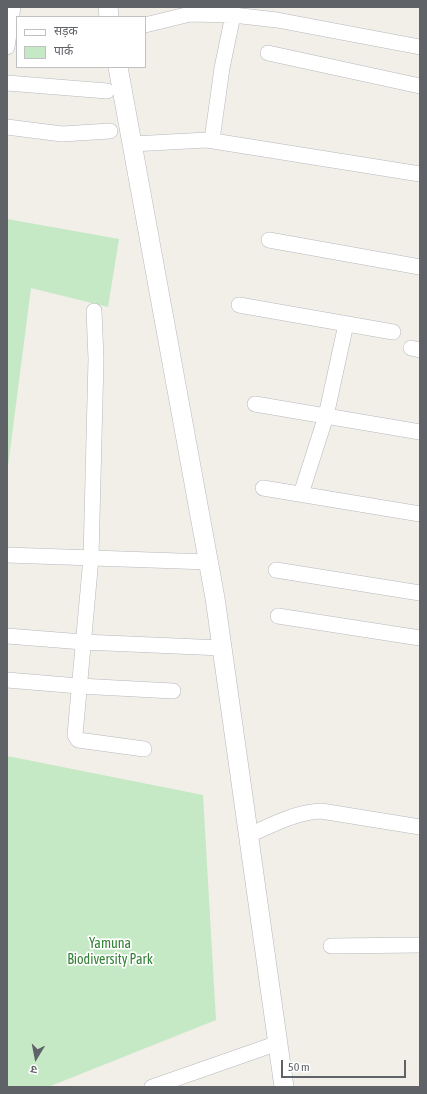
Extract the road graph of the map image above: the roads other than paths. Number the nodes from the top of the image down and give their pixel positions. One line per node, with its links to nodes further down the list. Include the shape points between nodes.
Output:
1 (13, 7): 5 (street)
2 (279, 14): 3 (street); 6 (street)
3 (233, 15): 4 (street, via 183,15); 14 (street)
4 (146, 25)
5 (10, 40)
6 (420, 47)
7 (268, 53): 10 (street)
8 (118, 68): 15 (street)
9 (7, 83): 11 (street)
10 (420, 86)
11 (107, 91)
12 (7, 127): 13 (street, via 62,134)
13 (110, 131)
14 (205, 140): 15 (street); 16 (street)
15 (132, 144): 31 (street)
16 (420, 174)
17 (269, 240): 18 (street)
18 (420, 267)
19 (240, 305): 21 (street)
20 (94, 311): 30 (street)
21 (346, 324): 22 (street); 24 (street)
22 (393, 332)
23 (255, 404): 24 (street)
24 (326, 416): 25 (street); 27 (street)
25 (420, 432)
26 (263, 488): 27 (street)
27 (301, 494): 28 (street)
28 (420, 514)
29 (7, 554): 30 (street)
30 (91, 558): 31 (street); 37 (street)
31 (208, 562): 38 (street)
32 (276, 570): 33 (street)
33 (420, 593)
34 (278, 616): 36 (street)
35 (7, 636): 37 (street)
36 (420, 638)
37 (83, 642): 38 (street); 40 (street)
38 (222, 648): 44 (street)
39 (7, 680): 40 (street)
40 (79, 686): 41 (street); 42 (street, via 76,739)
41 (173, 692)
42 (144, 749)
43 (420, 827): 44 (street, via 311,811)
44 (249, 835): 47 (street)
45 (420, 945): 46 (street)
46 (331, 946)
47 (278, 1043): 48 (street); 49 (street)
48 (152, 1087)
49 (284, 1087)

